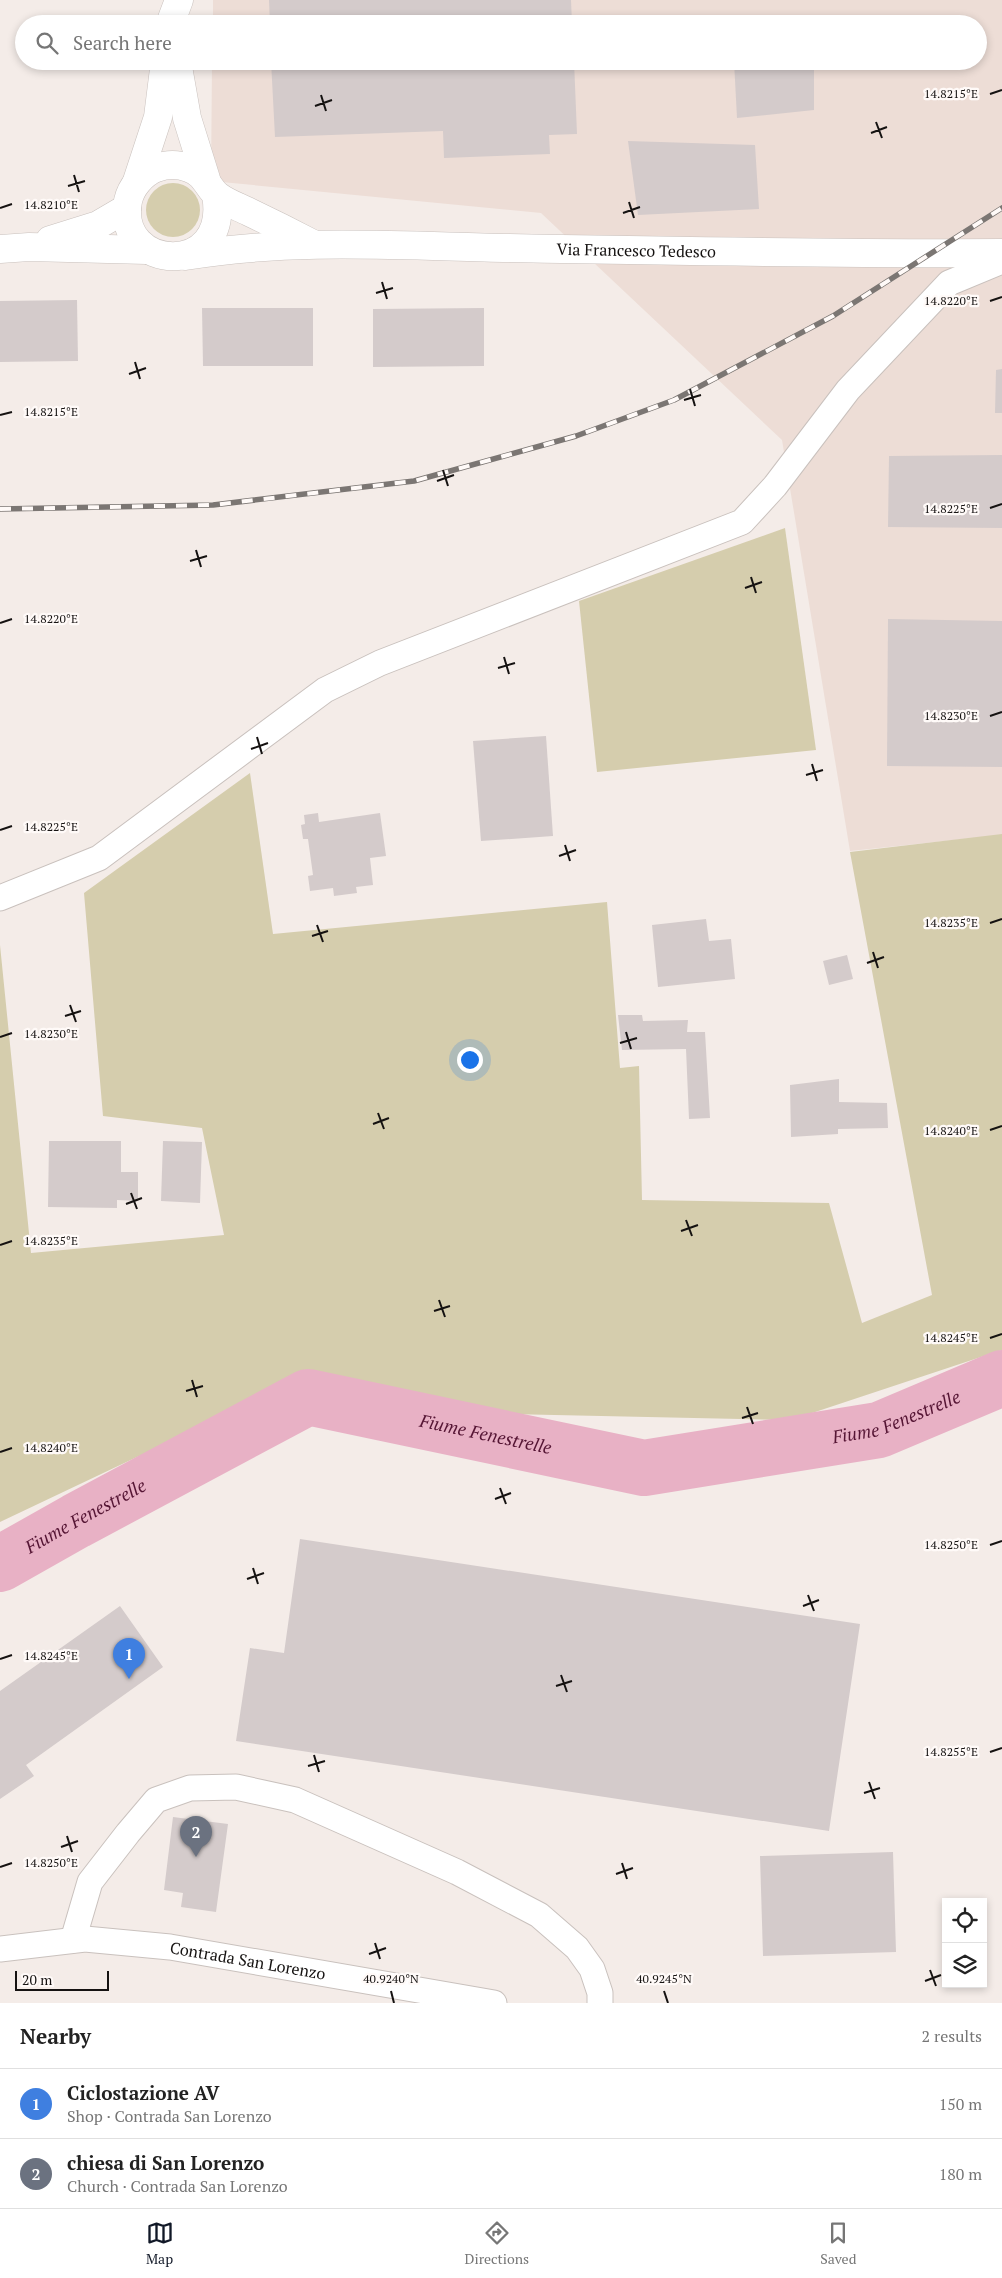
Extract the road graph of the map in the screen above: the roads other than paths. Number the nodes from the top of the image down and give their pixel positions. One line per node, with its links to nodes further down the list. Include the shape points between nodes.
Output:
1 (164, 70): 3 (street, via 158,117)
2 (179, 70): 4 (street, via 187,118)
3 (137, 181): 4 (street, Via Francesco Tedesco, via 150,171 174,165 190,168); 5 (street, via 129,195)
4 (211, 187): 6 (street, Via Francesco Tedesco); 11 (street, via 219,210 217,226 210,240)
5 (127, 208): 7 (street, Via Francesco Tedesco, via 98,225); 9 (street, via 132,232)
6 (314, 245): 10 (street, Via Francesco Tedesco, via 759,253); 11 (street, Via Francesco Tedesco, via 220,250)
7 (29, 247): 8 (street, Via Francesco Tedesco); 9 (street, Via Francesco Tedesco)
8 (0, 249)
9 (147, 250): 11 (street, Via Francesco Tedesco, via 172,258)
10 (1002, 253)
11 (185, 256)
12 (1002, 261): 13 (street, via 949,283 848,390 775,486 742,522 380,662 325,690 99,858)
13 (0, 898)
14 (73, 1940): 15 (street, Contrada San Lorenzo); 16 (street, Contrada San Lorenzo, via 170,1947); 17 (street, via 90,1882 156,1800 190,1788 236,1787 295,1800 457,1872 539,1915 577,1948 592,1969 600,1992)
15 (0, 1948)
16 (494, 2003)
17 (600, 2003)

